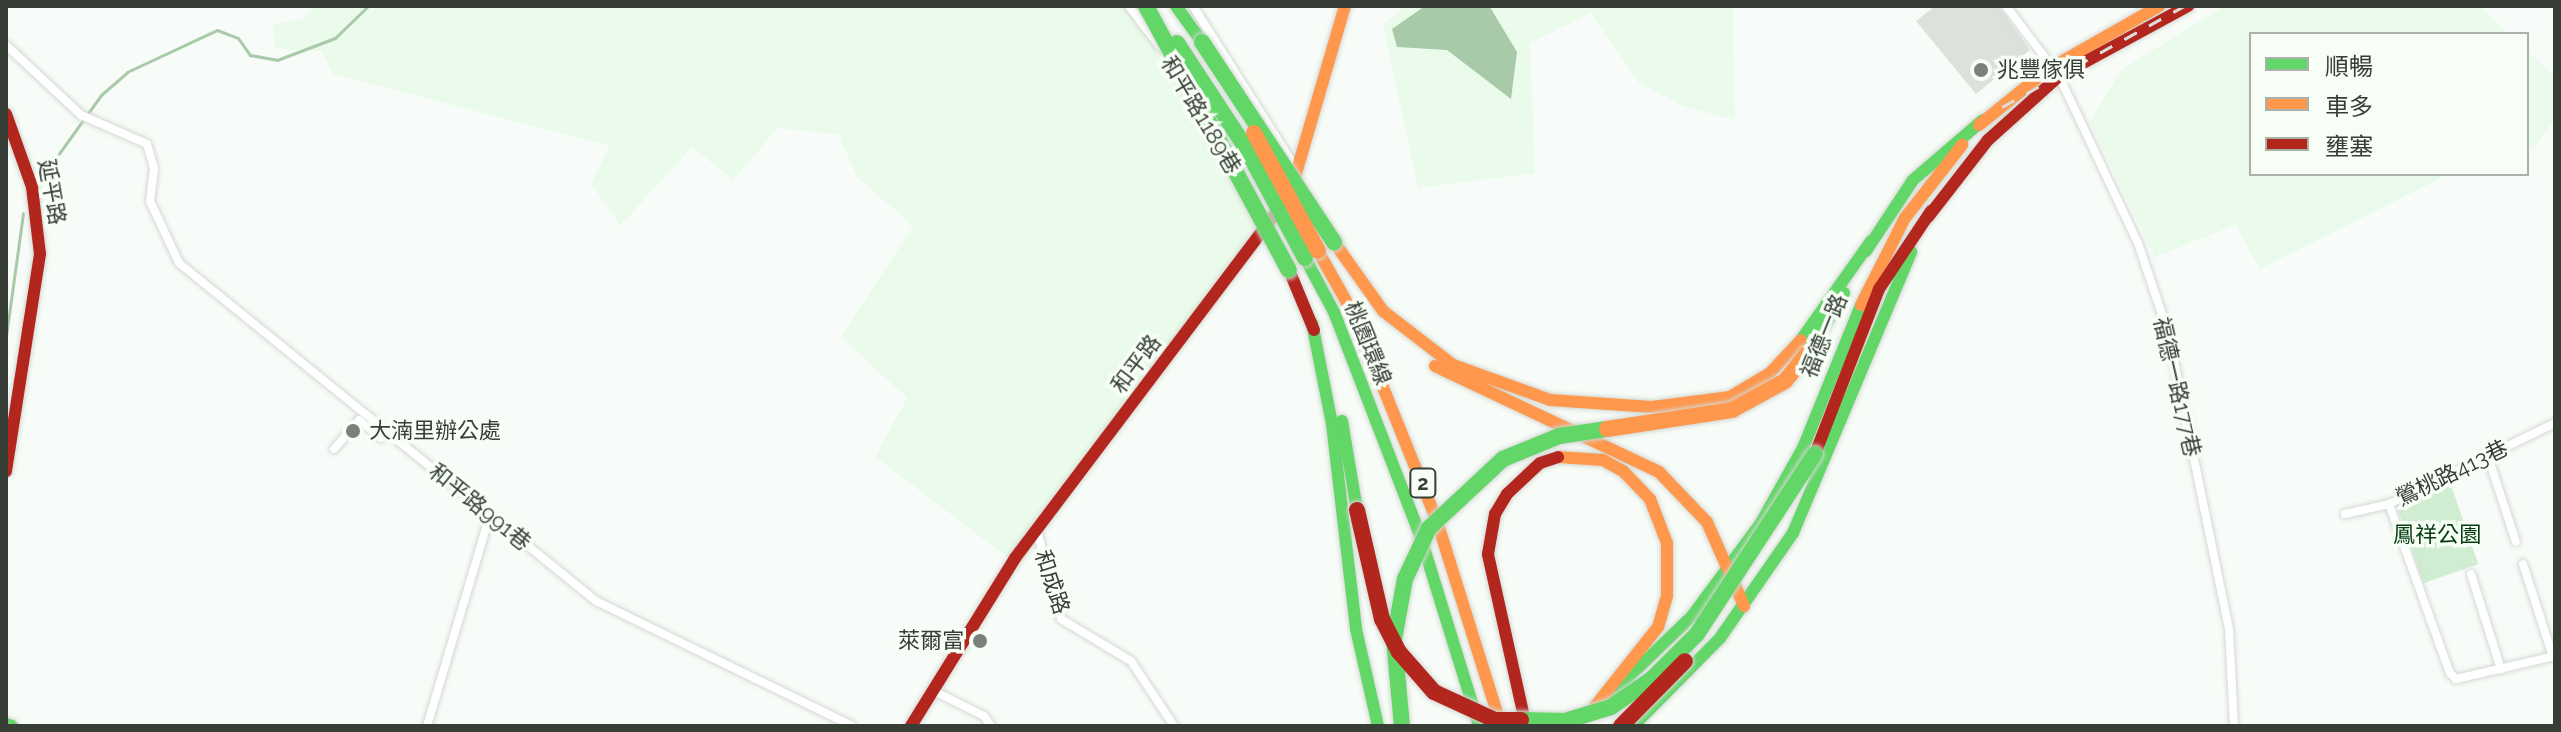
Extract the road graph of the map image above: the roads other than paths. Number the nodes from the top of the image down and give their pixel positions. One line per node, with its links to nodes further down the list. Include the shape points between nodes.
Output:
1 (1129, 6): 16 (street, 和平路1189巷)
2 (1148, 6): 19 (main road, 桃園環線 / 2, bridge); 20 (main road, bridge)
3 (1176, 6): 9 (main road, 桃園環線 / 2)
4 (1193, 6): 14 (street)
5 (1345, 6): 14 (main road, 和平路)
6 (2006, 6): 11 (street, 福德一路177巷)
7 (2159, 6): 11 (main road, 福德一路)
8 (2188, 6): 11 (main road, 福德一路)
9 (1202, 42): 18 (main road, bridge); 19 (main road, 桃園環線 / 2, bridge)
10 (6, 45): 29 (street, 和平路991巷, via 86,117 152,152 150,201 179,263)
11 (2056, 71): 13 (main road, 福德一路); 15 (main road, 福德一路, via 1988,140); 59 (street, 福德一路177巷, via 2138,243 2168,332 2229,630)
12 (6, 114): 26 (main road, 延平路, via 32,187 40,254)
13 (1983, 120): 17 (main road, via 1913,180); 32 (main road, 福德一路, via 1905,218 1869,286 1803,448)
14 (1300, 174): 16 (main road, 和平路)
15 (1931, 211): 24 (main road, via 1879,289); 35 (main road, 福德一路, via 1793,533)
16 (1269, 227): 30 (main road, 和平路)
17 (1871, 241): 18 (main road, via 1804,336 1770,373 1730,397 1652,407 1550,400 1453,365 1383,311); 52 (main road, bridge, via 1808,353 1785,381 1732,410 1559,436 1503,459 1472,483 1429,528 1405,579 1394,639)
18 (1334, 242): 34 (main road, via 1364,299 1408,345 1452,377 1659,472 1707,522)
19 (1312, 254): 53 (main road, 桃園環線 / 2, via 1420,535); 54 (main road, 桃園環線 / 2, via 1353,313 1436,518)
20 (1312, 323): 24 (main road, bridge, via 1337,389 1382,619 1399,652 1434,692 1495,720 1565,721 1611,707 1653,678 1697,634); 40 (main road, via 1332,424 1346,559)
21 (2555, 423): 25 (street, 鶯桃路413巷)
22 (381, 438): 23 (street, via 359,420)
23 (334, 449)
24 (1815, 454): 57 (main road, bridge, via 1793,510 1731,606)
25 (2488, 456): 27 (street, 鶯桃路413巷); 31 (street)
26 (6, 471)
27 (2389, 504): 28 (street, 鶯桃路413巷); 39 (street, via 2435,639 2456,679)
28 (2345, 514)
29 (490, 515): 45 (street); 46 (street, 和平路991巷, via 596,601)
30 (1037, 531): 41 (main road, 和平路); 49 (street, 和成路, via 1061,619 1131,661)
31 (2516, 542)
32 (1747, 543): 34 (main road, 福德一路); 35 (main road, via 1744,562)
33 (2523, 564): 38 (street)
34 (1732, 566): 37 (main road); 42 (main road, 福德一路, via 1642,668)
35 (1769, 569): 37 (main road, 福德一路)
36 (2471, 574): 39 (street)
37 (1744, 606): 58 (main road, 福德一路)
38 (2554, 656): 39 (street)
39 (2501, 669)
40 (1367, 680): 50 (main road); 51 (main road)
41 (932, 690): 47 (main road, 和平路); 48 (street, via 984,716)
42 (1593, 709): 55 (main road, via 1658,627 1667,596 1667,543 1650,499 1623,471 1592,458 1558,457 1540,463 1507,494 1495,514 1488,554); 56 (main road, 福德一路)
43 (6, 724): 44 (main road)
44 (12, 726)
45 (427, 726)
46 (852, 726)
47 (911, 726)
48 (991, 726)
49 (1174, 726)
50 (1371, 726)
51 (1378, 726)
52 (1402, 726)
53 (1479, 726)
54 (1501, 726)
55 (1526, 726)
56 (1574, 726)
57 (1621, 726)
58 (1633, 726)
59 (2234, 726)

